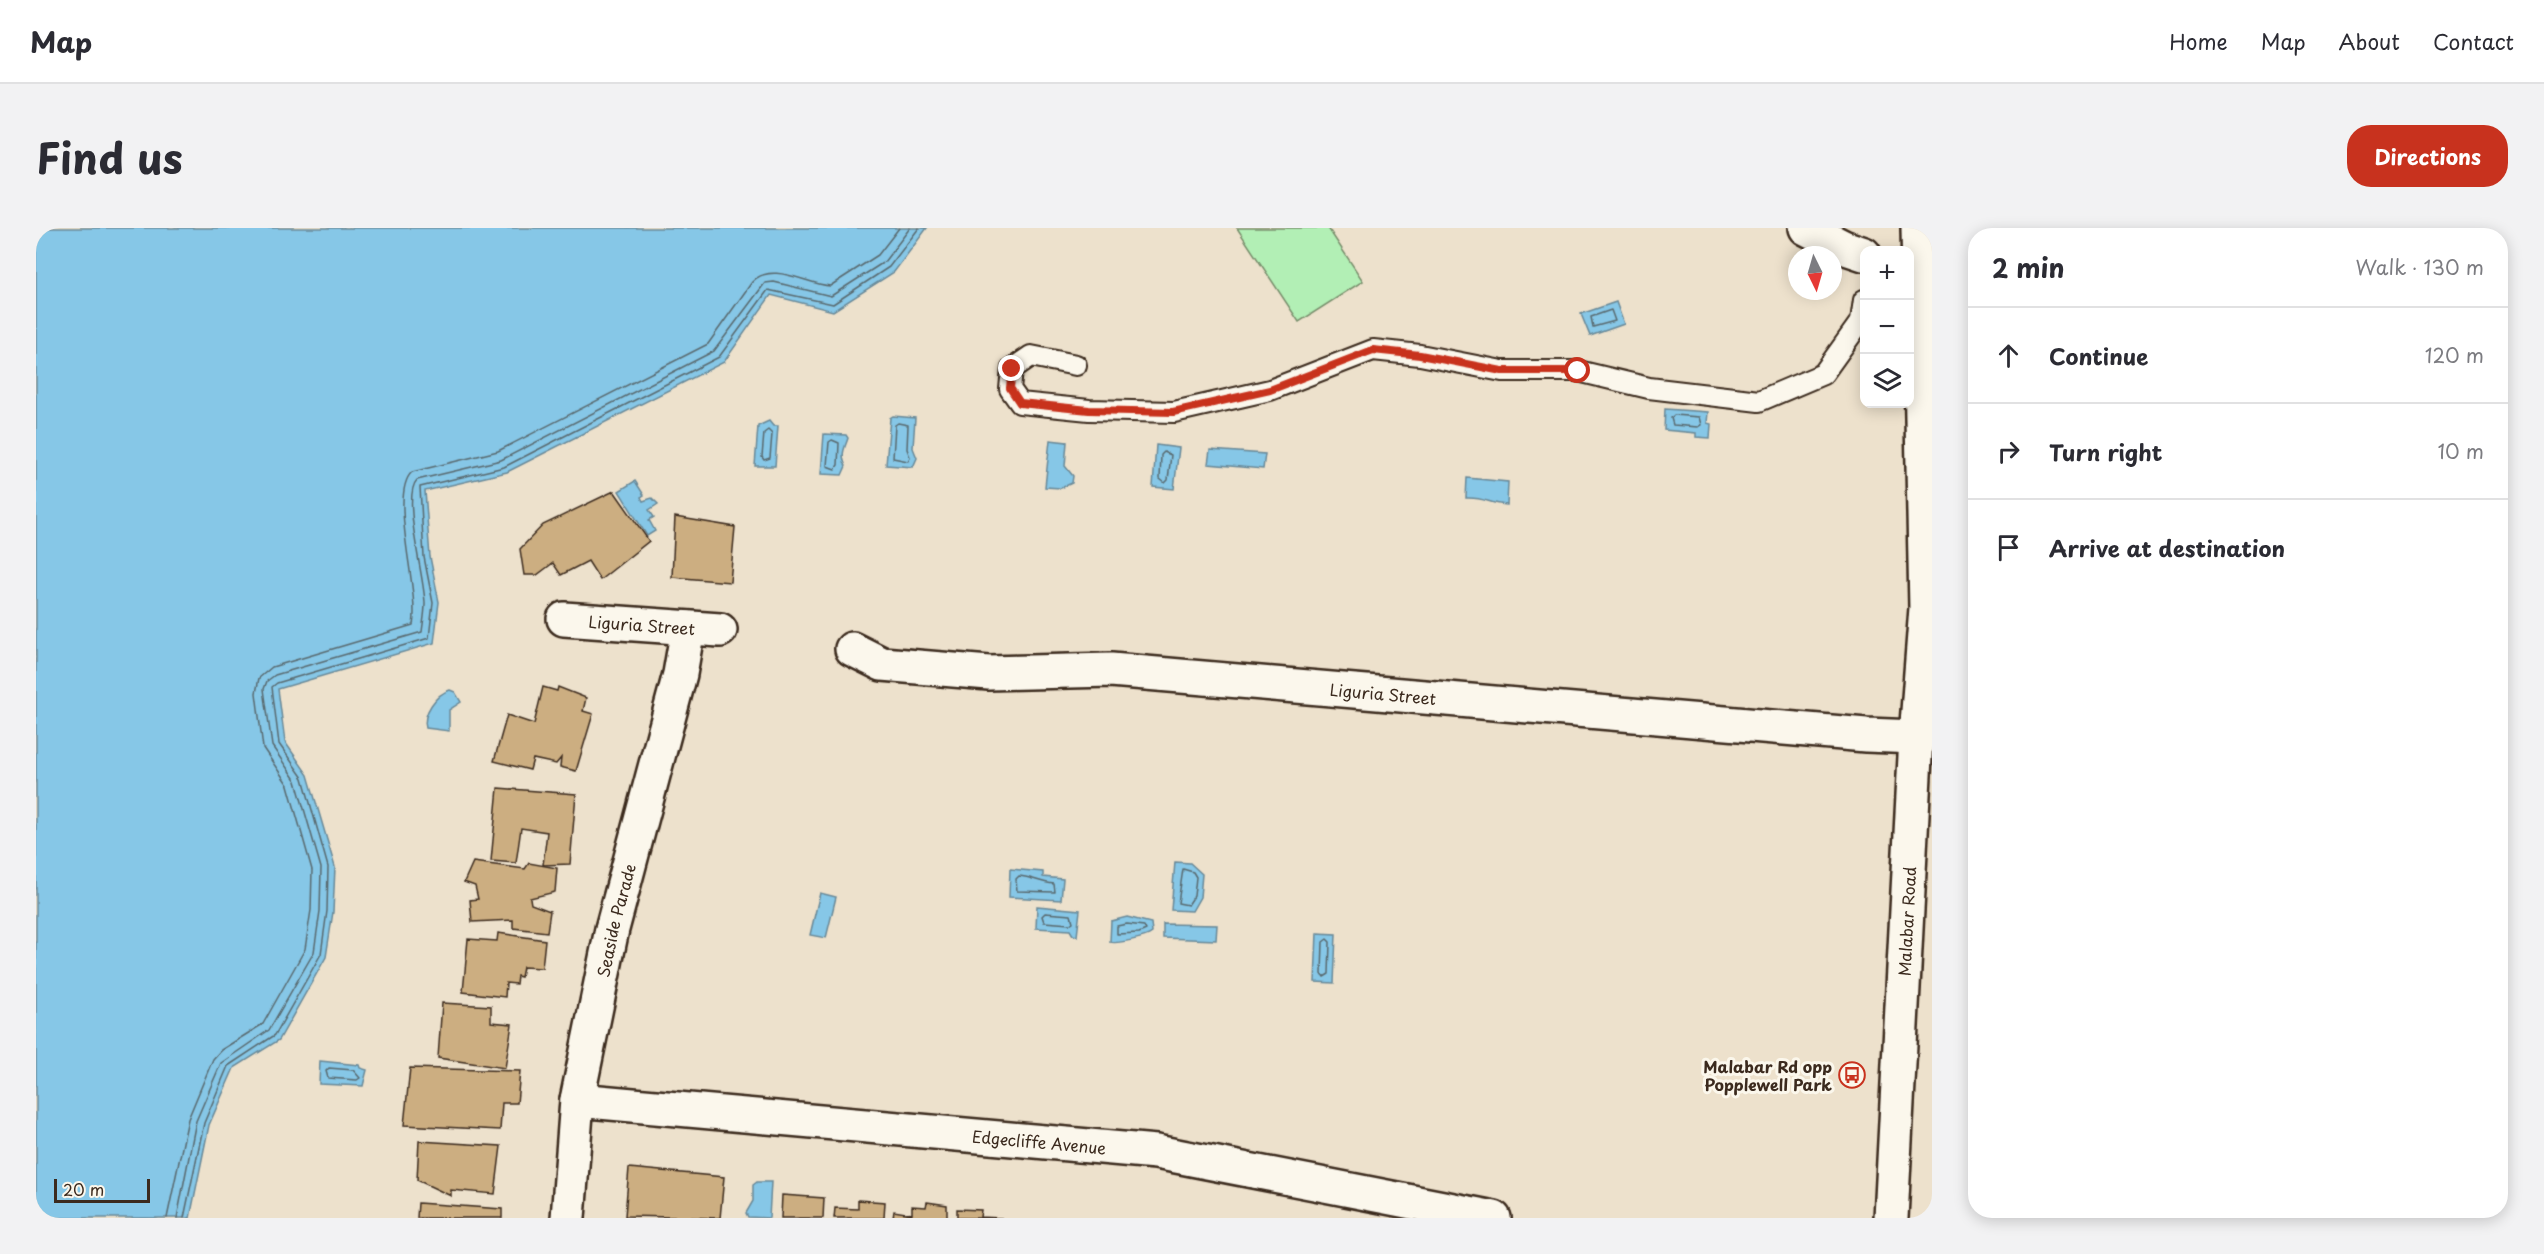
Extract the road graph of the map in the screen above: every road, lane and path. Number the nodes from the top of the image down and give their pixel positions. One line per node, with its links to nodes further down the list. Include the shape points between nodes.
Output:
1 (1806, 228): 3 (street)
2 (1918, 228): 4 (street, Malabar Road)
3 (1860, 253)
4 (1914, 265): 7 (street, Malabar Road)
5 (1860, 322): 6 (lane, via 1822,374 1758,400 1650,388 1578,371 1502,371 1373,350 1270,390 1173,412 1020,403 1010,388 1012,369 1031,356)
6 (1077, 365)
7 (1929, 608): 12 (street, Malabar Road)
8 (564, 619): 9 (street, Liguria Street)
9 (688, 628): 10 (street, Liguria Street); 13 (street, Seaside Parade, via 680,674 612,929)
10 (720, 630)
11 (852, 649): 12 (street, Liguria Street, via 882,664 989,673 1111,670)
12 (1916, 737): 16 (street, Malabar Road)
13 (577, 1100): 14 (street, Seaside Parade); 15 (street, Edgecliffe Avenue, via 1156,1152)
14 (568, 1218)
15 (1494, 1218)
16 (1891, 1218)

